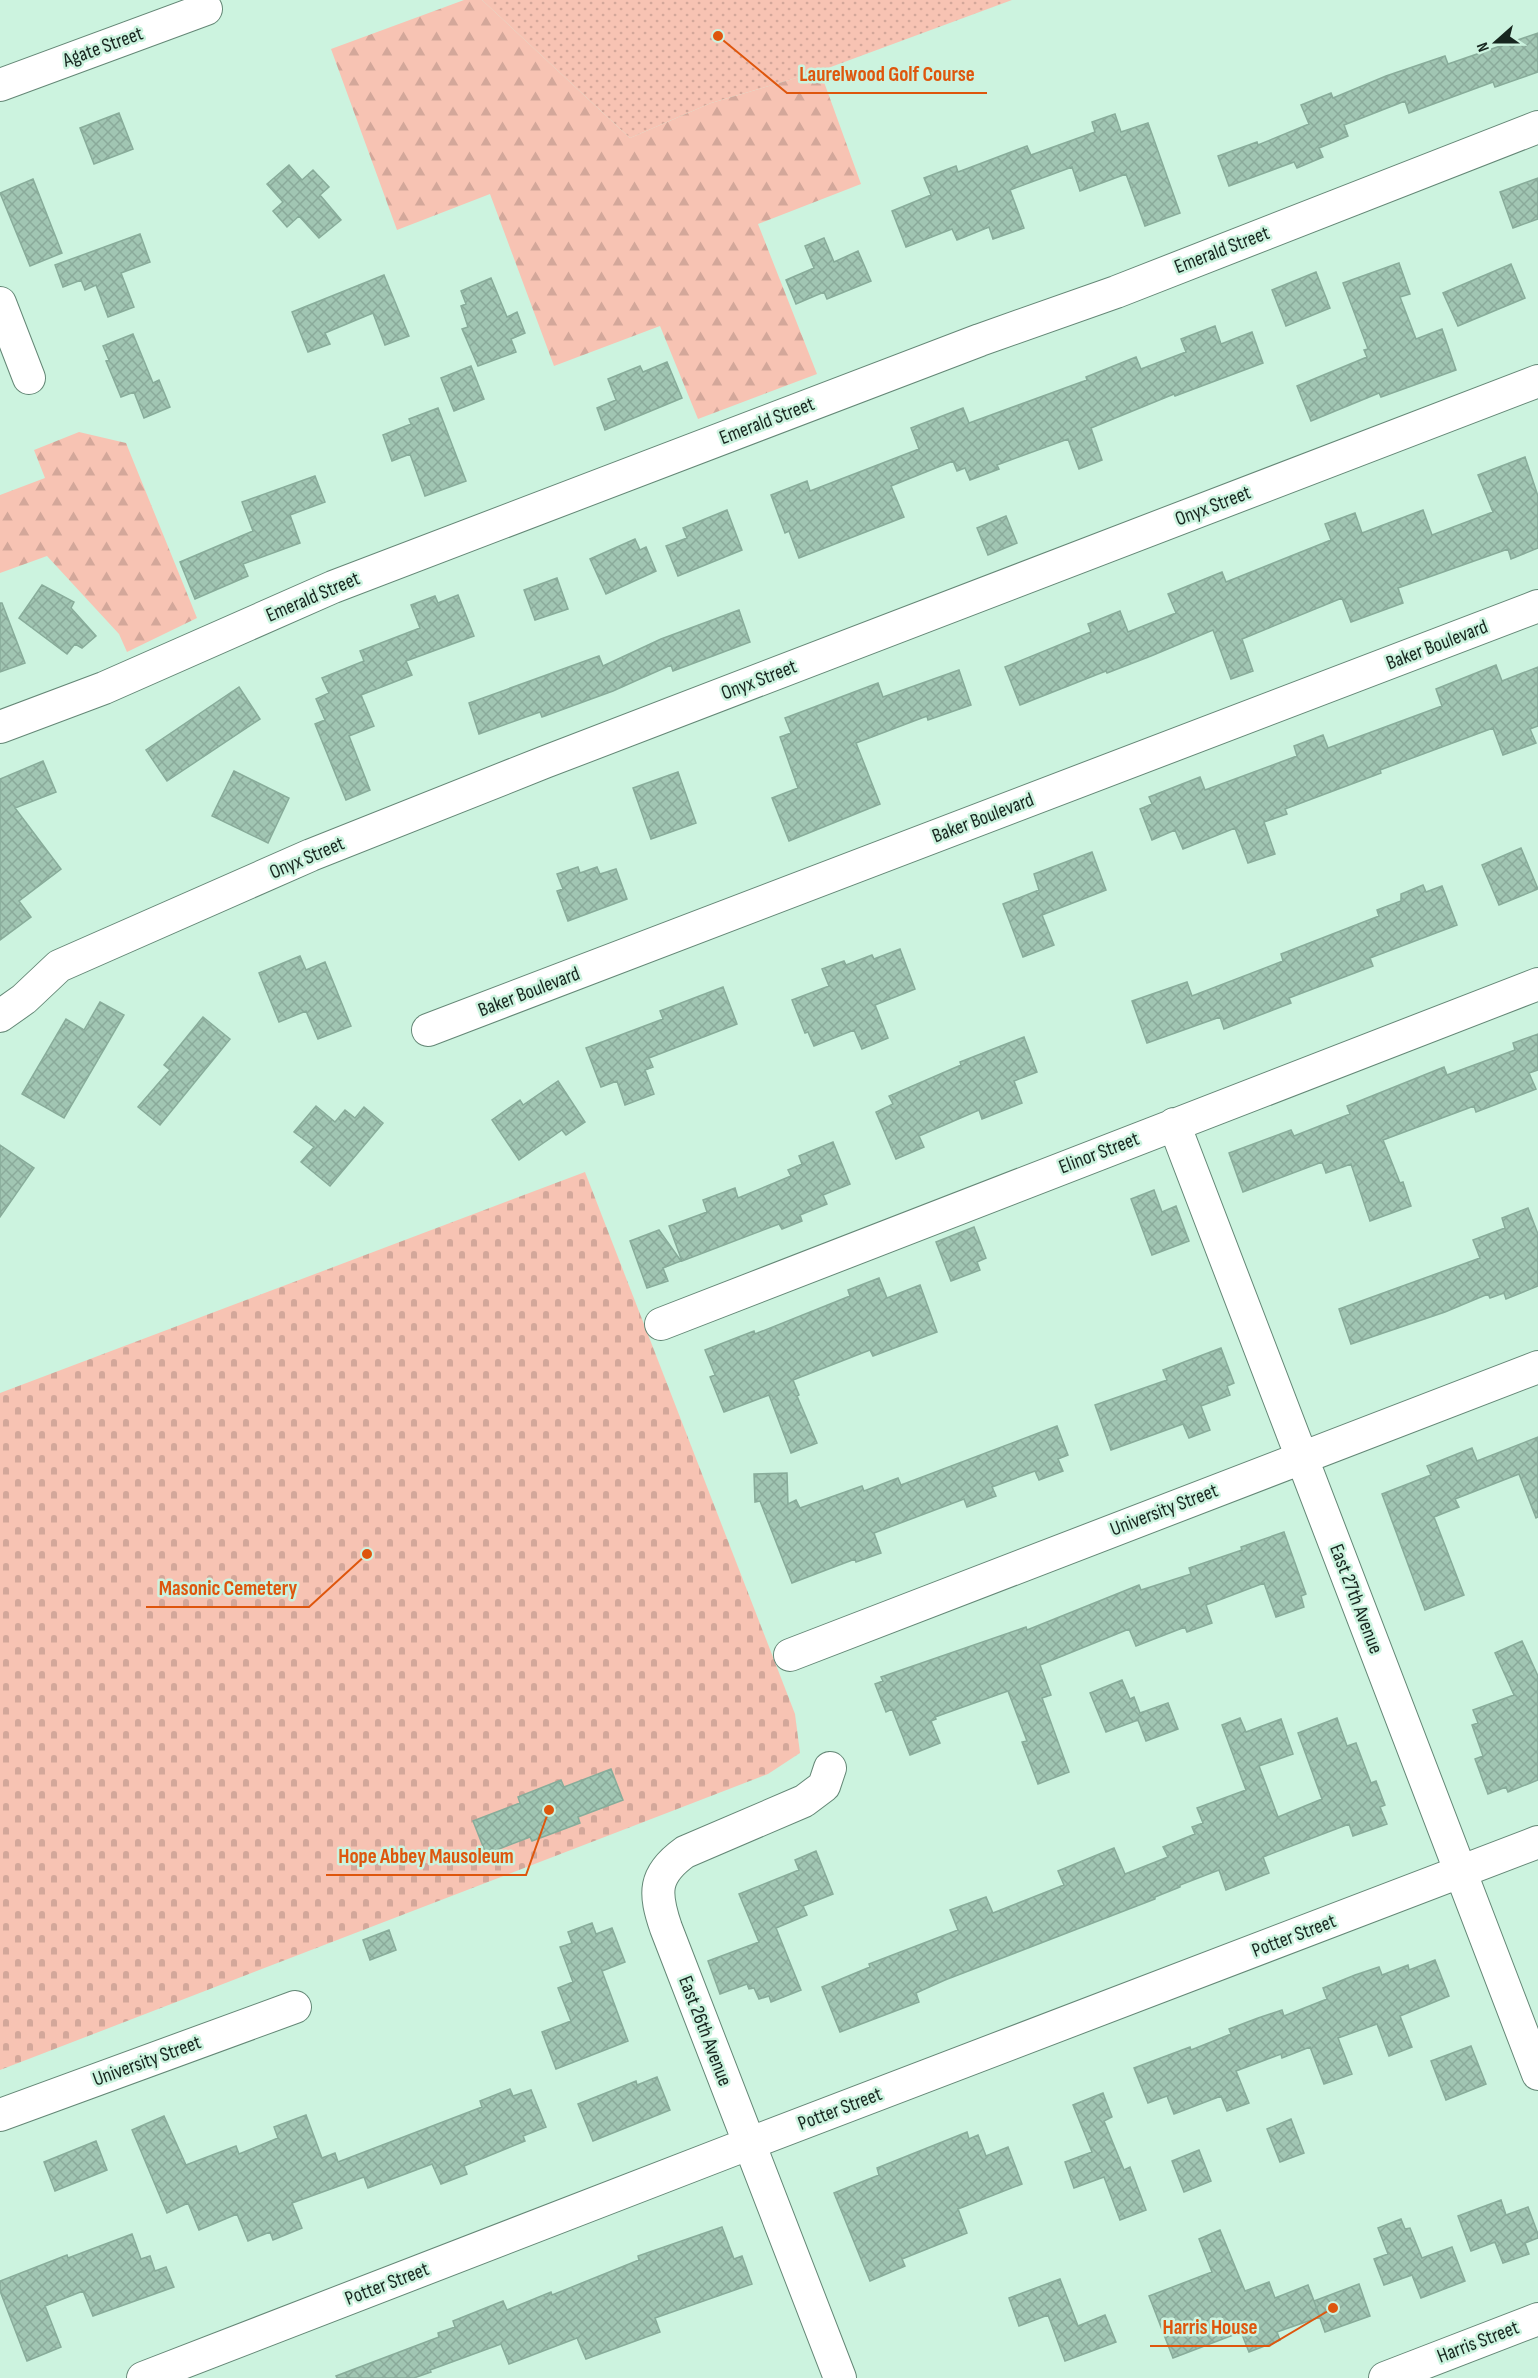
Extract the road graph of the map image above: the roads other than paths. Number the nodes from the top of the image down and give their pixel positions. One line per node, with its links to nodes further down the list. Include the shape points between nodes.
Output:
1 (206, 9): 2 (street, Agate Street)
2 (0, 85)
3 (1538, 127): 8 (street, Emerald Street, via 1116,292 980,340 333,587 104,688)
4 (0, 303): 5 (street)
5 (29, 378)
6 (1538, 381): 10 (street, Onyx Street, via 311,855 59,966)
7 (1538, 606): 11 (street, Baker Boulevard)
8 (0, 727)
9 (1538, 984): 12 (street, Elinor Street)
10 (0, 1016)
11 (428, 1030)
12 (1174, 1124): 13 (street, Elinor Street); 15 (street, East 27th Avenue)
13 (661, 1324)
14 (1538, 1367): 15 (street, University Street)
15 (1302, 1457): 16 (street, University Street); 19 (street, East 27th Avenue)
16 (790, 1655)
17 (831, 1768): 23 (street, East 26th Avenue, via 824,1786 804,1801 685,1852 673,1861 659,1882 657,1894 666,1928)
18 (1538, 1842): 19 (street, Potter Street)
19 (1461, 1872): 21 (street, East 27th Avenue); 23 (street, Potter Street)
20 (295, 2007): 22 (street, University Street)
21 (1538, 2074)
22 (0, 2115)
23 (748, 2144): 25 (street, Potter Street); 26 (street, East 26th Avenue)
24 (1538, 2319): 27 (street, Harris Street)
25 (143, 2378)
26 (840, 2378)
27 (1385, 2378)

